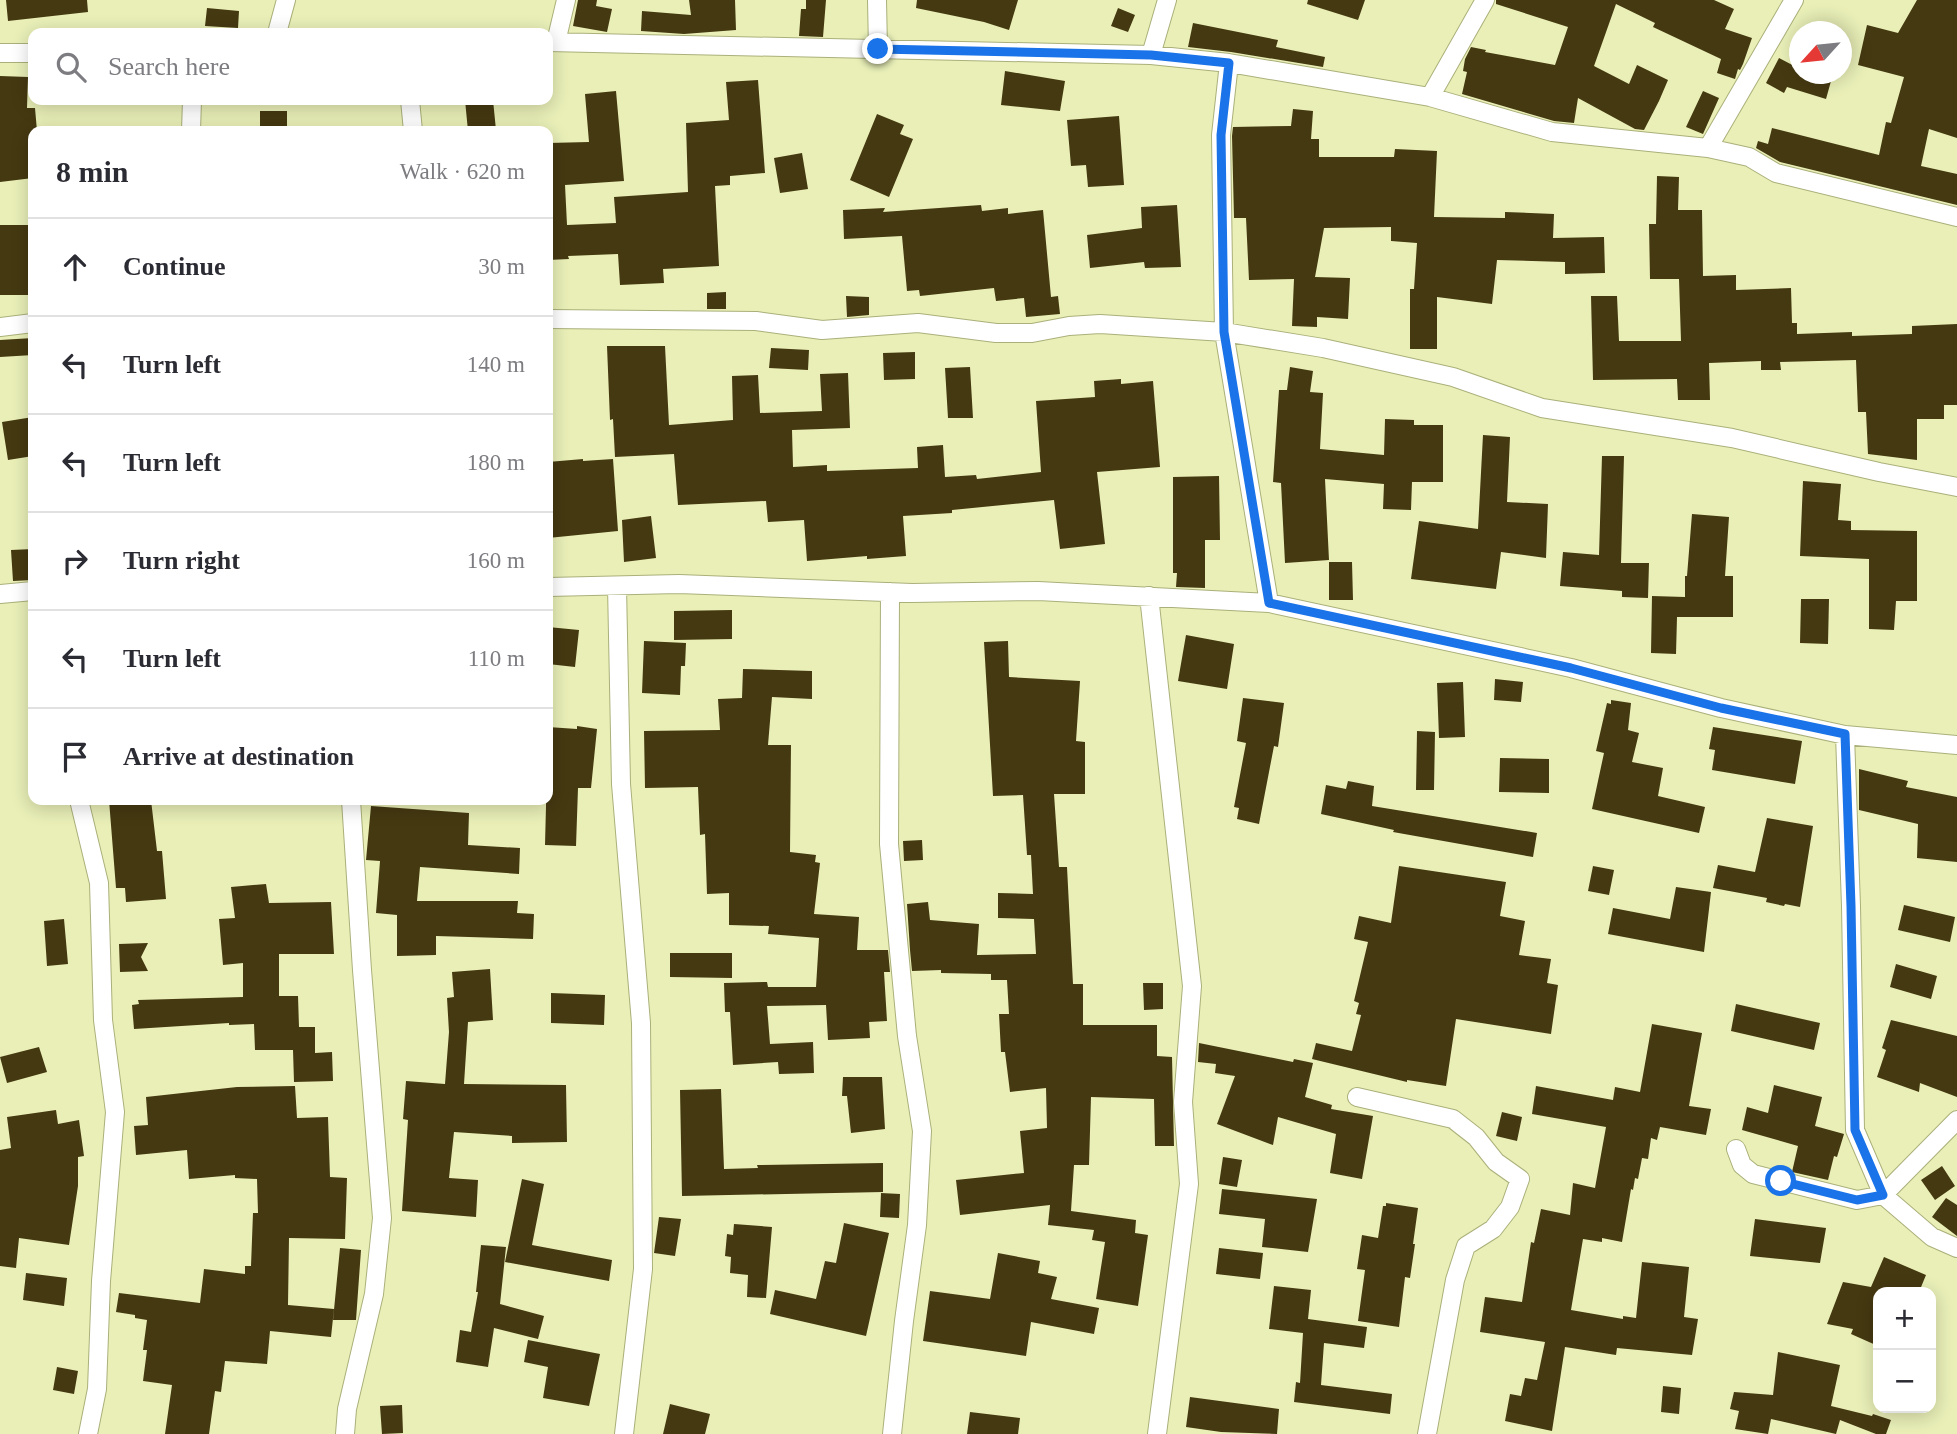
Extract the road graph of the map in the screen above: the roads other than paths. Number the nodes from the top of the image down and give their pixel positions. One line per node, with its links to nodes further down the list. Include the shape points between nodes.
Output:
1 (286, 0): 7 (street)
2 (566, 0): 8 (street)
3 (877, 0): 10 (street)
4 (1167, 0): 13 (street)
5 (1485, 0): 15 (street)
6 (1794, 0): 20 (street)
7 (278, 28)
8 (553, 39)
9 (553, 42): 10 (street)
10 (878, 49): 13 (street)
11 (0, 52): 12 (street)
12 (28, 53)
13 (1151, 55): 14 (street)
14 (1229, 63): 15 (street); 25 (street, via 1221,135)
15 (1430, 97): 20 (street, via 1552,132)
16 (192, 105): 18 (street)
17 (410, 105): 19 (street)
18 (191, 126)
19 (413, 126)
20 (1708, 148): 21 (street, via 1749,157 1776,173)
21 (1957, 217)
22 (553, 319): 25 (street, via 757,321 822,330 918,323 996,333 1100,324)
23 (28, 324): 24 (street)
24 (0, 327)
25 (1224, 332): 26 (street, via 1453,377 1542,408 1732,438); 33 (street)
26 (1957, 486)
27 (617, 586): 28 (street); 30 (street, via 679,584); 45 (street, via 621,784 641,1023 643,1269)
28 (553, 587)
29 (28, 592): 31 (street)
30 (890, 593): 32 (street, via 1038,590); 46 (street, via 889,844 907,1036 922,1131 917,1225)
31 (0, 594)
32 (1149, 596): 33 (street); 47 (street, via 1192,986 1183,1102 1189,1184)
33 (1269, 603): 34 (street, via 1571,668 1721,708)
34 (1845, 734): 35 (street); 41 (street, via 1855,1130)
35 (1957, 745)
36 (80, 805): 43 (street, via 99,883 103,1020 115,1112 96,1389)
37 (351, 805): 44 (street, via 382,1218 374,1294)
38 (1357, 1097): 48 (street, via 1453,1119 1520,1179 1510,1207 1493,1229 1466,1246 1455,1280)
39 (1957, 1120): 41 (street)
40 (1736, 1149): 41 (street, via 1742,1166 1753,1174 1857,1200)
41 (1883, 1195): 42 (street, via 1932,1237)
42 (1957, 1248)
43 (88, 1434)
44 (345, 1434)
45 (624, 1434)
46 (892, 1434)
47 (1157, 1434)
48 (1427, 1434)

